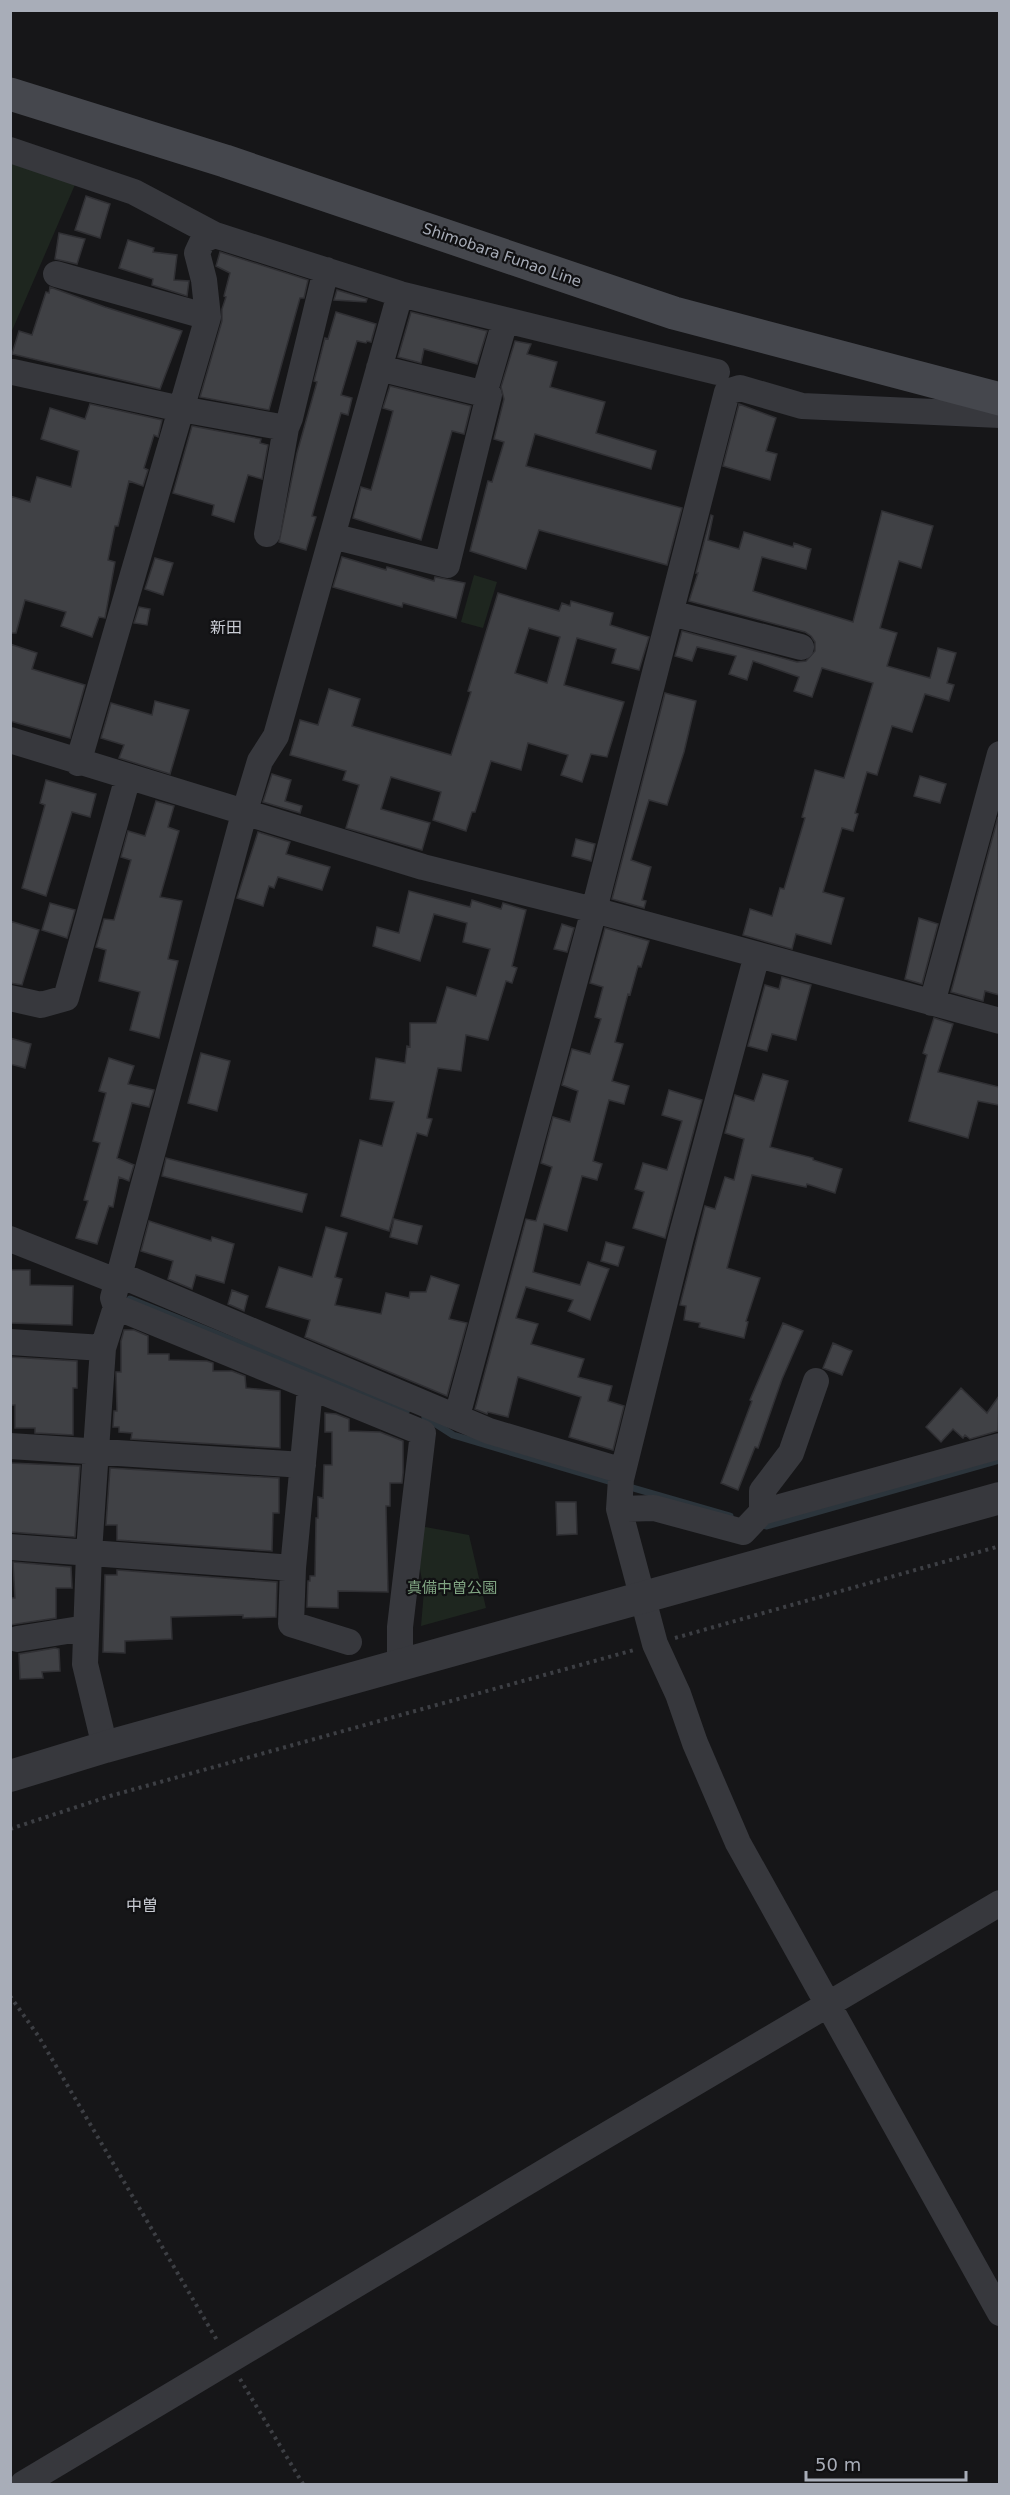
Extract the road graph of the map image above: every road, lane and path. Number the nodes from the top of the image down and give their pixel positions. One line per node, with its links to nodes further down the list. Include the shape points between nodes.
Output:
1 (10, 94): 13 (main road, Shimobara Funao Line, via 225,161 674,312)
2 (10, 150): 3 (street, via 134,192)
3 (214, 235): 4 (street); 7 (street, via 203,240 197,253)
4 (326, 270): 6 (street); 16 (street)
5 (56, 274): 7 (street)
6 (400, 294): 8 (street); 9 (street)
7 (208, 317): 14 (street)
8 (505, 321): 11 (street); 12 (street)
9 (379, 368): 12 (street); 18 (street)
10 (13, 372): 14 (street)
11 (717, 372)
12 (484, 394): 18 (street, via 489,395 447,565)
13 (999, 399)
14 (181, 409): 16 (street); 23 (street)
15 (999, 415): 19 (street, via 802,406 740,388 727,393)
16 (286, 428): 17 (street)
17 (267, 534)
18 (332, 536): 25 (street, via 276,736 260,761)
19 (671, 613): 20 (street); 26 (street)
20 (801, 648)
21 (10, 740): 23 (street)
22 (999, 754): 29 (street)
23 (78, 763): 24 (street)
24 (128, 777): 25 (street); 28 (street, via 66,998 41,1005)
25 (244, 814): 26 (street, via 423,867); 32 (street)
26 (594, 910): 27 (street); 37 (street, via 460,1405)
27 (756, 955): 29 (street); 42 (street, via 681,1237)
28 (10, 998)
29 (932, 1003): 30 (street)
30 (999, 1021)
31 (10, 1239): 32 (street, via 106,1277)
32 (116, 1292): 34 (street); 36 (street); 37 (street)
33 (10, 1342): 34 (street)
34 (103, 1348): 40 (street)
35 (816, 1381): 44 (street, via 791,1454 762,1491)
36 (310, 1388): 41 (street); 55 (street, via 423,1433 400,1627)
37 (453, 1415): 42 (street)
38 (10, 1446): 40 (street)
39 (999, 1446): 44 (street)
40 (96, 1452): 41 (street); 47 (street)
41 (303, 1465): 48 (street)
42 (621, 1488): 44 (street, via 654,1508 743,1532); 49 (street)
43 (999, 1498): 49 (street)
44 (756, 1518)
45 (999, 1546): 52 (path)
46 (10, 1547): 47 (street)
47 (89, 1552): 48 (street); 50 (street)
48 (293, 1568): 53 (street, via 291,1624)
49 (643, 1595): 55 (street); 61 (street, via 655,1644 738,1843)
50 (86, 1628): 51 (street); 56 (street, via 85,1664)
51 (17, 1639)
52 (666, 1641)
53 (349, 1642)
54 (643, 1647): 58 (path, via 110,1796)
55 (400, 1664): 56 (street)
56 (105, 1747): 57 (street)
57 (10, 1776)
58 (10, 1829)
59 (999, 1903): 61 (street)
60 (10, 1996): 63 (path, via 39,2037)
61 (828, 2006): 62 (street); 63 (street)
62 (999, 2313)
63 (228, 2360): 64 (street); 65 (path)
64 (22, 2484)
65 (303, 2484)

